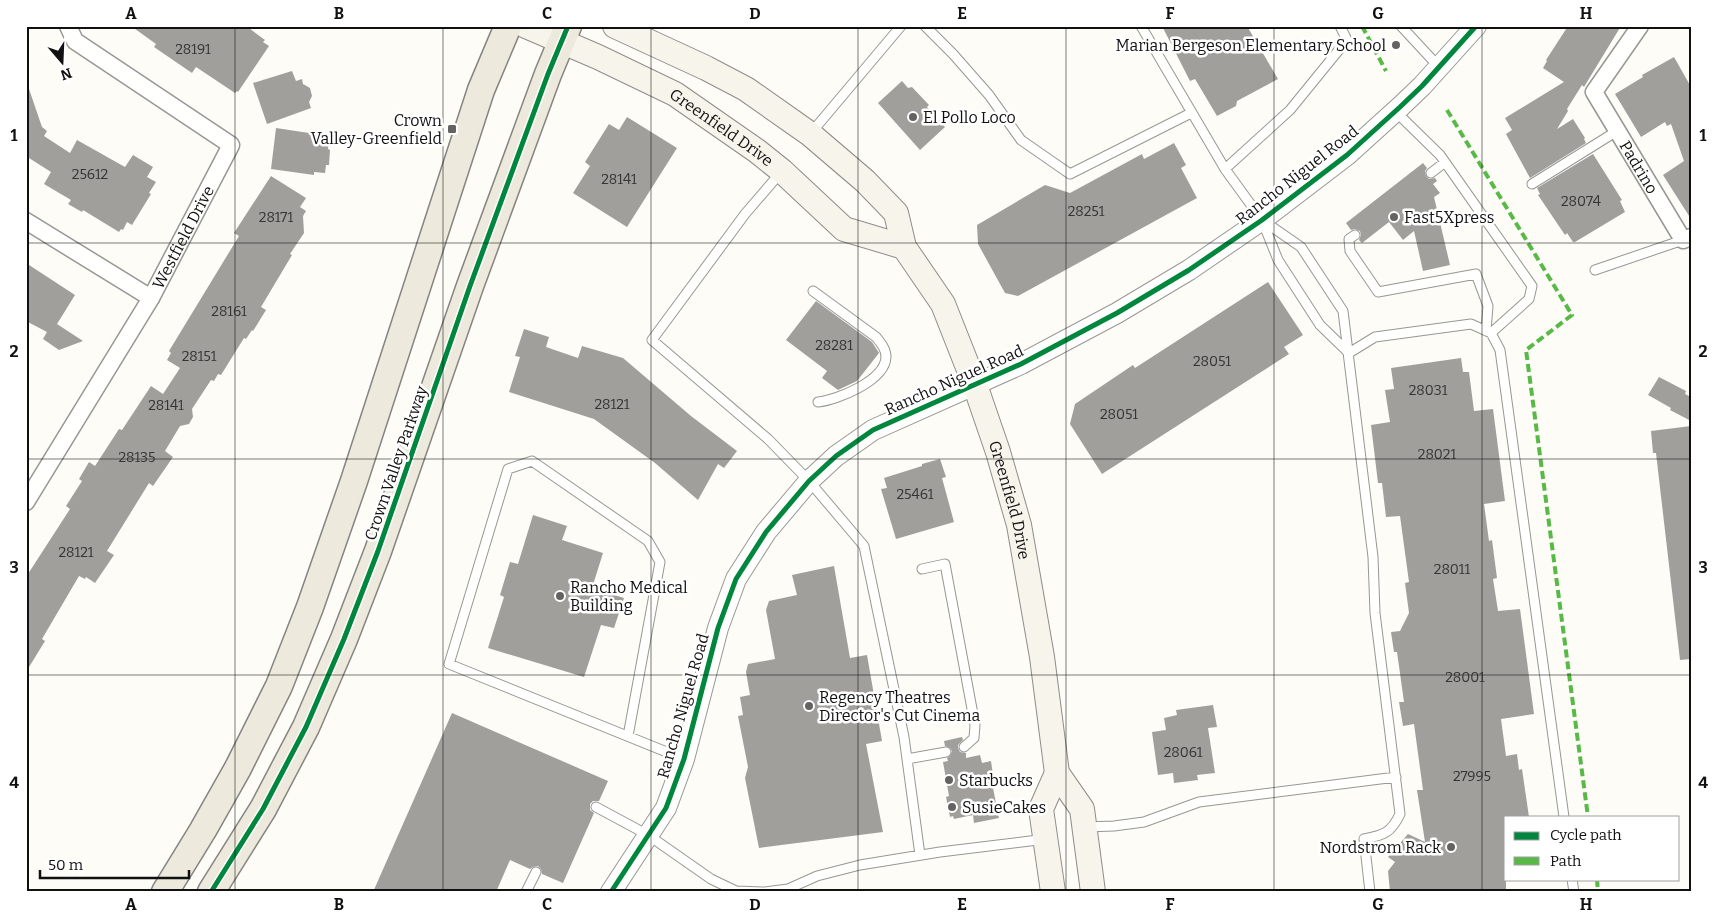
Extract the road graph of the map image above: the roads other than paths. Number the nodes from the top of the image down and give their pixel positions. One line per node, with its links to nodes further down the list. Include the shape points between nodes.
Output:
1 (68, 26): 30 (street, Westfield Drive, via 74,41 231,145)
2 (508, 26): 52 (main road, Crown Valley Parkway, via 481,90 354,480 283,677 238,768)
3 (526, 26): 12 (main road, Greenfield Drive)
4 (615, 26): 17 (main road, Greenfield Drive, via 746,89)
5 (901, 26): 17 (lane)
6 (925, 26): 15 (lane, via 990,95 1021,140 1070,174)
7 (1141, 26): 15 (lane)
8 (1340, 26): 19 (lane, via 1347,40 1290,110)
9 (1401, 26): 13 (lane)
10 (1476, 26): 13 (street, Rancho Niguel Road)
11 (1640, 26): 16 (street, Padrino, via 1594,92)
12 (565, 34): 20 (main road, Greenfield Drive, via 675,94); 53 (main road, Crown Valley Parkway, via 470,286 344,639 306,727 263,809)
13 (1439, 67): 14 (street, Rancho Niguel Road)
14 (1395, 111): 18 (lane); 23 (street, Rancho Niguel Road, via 1347,155)
15 (1191, 112): 19 (lane)
16 (1617, 131): 22 (lane); 26 (street, Padrino)
17 (810, 134): 27 (main road, Greenfield Drive, via 865,181 896,213)
18 (1445, 162): 21 (lane); 31 (lane, via 1532,286 1529,299)
19 (1225, 169): 23 (lane)
20 (782, 171): 27 (main road, Greenfield Drive, via 844,229); 35 (lane, via 652,340 768,439)
21 (1431, 173)
22 (1532, 184)
23 (1262, 220): 32 (lane, via 1278,260 1320,326); 32 (lane, via 1301,247 1343,311); 33 (street, Rancho Niguel Road, via 1189,270 1117,313)
24 (26, 221): 30 (street)
25 (1355, 235): 31 (lane, via 1349,239 1350,251 1378,292 1476,274 1488,306)
26 (1687, 239): 28 (lane)
27 (904, 247): 33 (main road, Greenfield Drive, via 943,304)
28 (1595, 270)
29 (813, 291): 34 (lane, via 876,337 882,343 886,358 884,366 861,387 844,396)
30 (151, 298): 36 (street, Westfield Drive)
31 (1489, 332): 32 (lane, via 1471,324 1375,337); 46 (lane, via 1500,350)
32 (1349, 353): 44 (lane, via 1374,557 1375,613)
33 (975, 386): 35 (street, Rancho Niguel Road, via 872,430); 43 (main road, Greenfield Drive, via 1019,525 1042,657)
34 (818, 402)
35 (809, 480): 41 (street, Rancho Niguel Road, via 766,532 736,579 718,628); 42 (lane, via 864,546)
36 (26, 502)
37 (922, 569): 39 (lane, via 945,564 975,725 974,738)
38 (628, 736): 38 (lane, via 449,664 508,469 532,461 648,541 660,562); 41 (lane)
39 (964, 747)
40 (946, 752): 42 (lane)
41 (684, 759): 48 (street, Rancho Niguel Road, via 666,808)
42 (907, 759): 50 (lane)
43 (1057, 773): 47 (main road, Greenfield Drive, via 1082,809); 49 (main road, via 1041,809)
44 (1396, 777): 47 (lane, via 1199,802 1144,822); 59 (lane, via 1400,814 1393,827 1380,836 1364,839)
45 (596, 807): 48 (lane)
46 (1564, 816)
47 (1085, 827): 58 (main road, Greenfield Drive)
48 (648, 835): 55 (street, Rancho Niguel Road); 56 (lane, via 711,879 736,890)
49 (1046, 839): 50 (lane); 57 (main road)
50 (920, 855): 56 (lane, via 860,865 817,876 788,889)
51 (536, 872): 54 (lane)
52 (165, 892)
53 (211, 892)
54 (526, 892)
55 (611, 892)
56 (764, 892)
57 (1053, 892)
58 (1093, 892)
59 (1370, 892)

